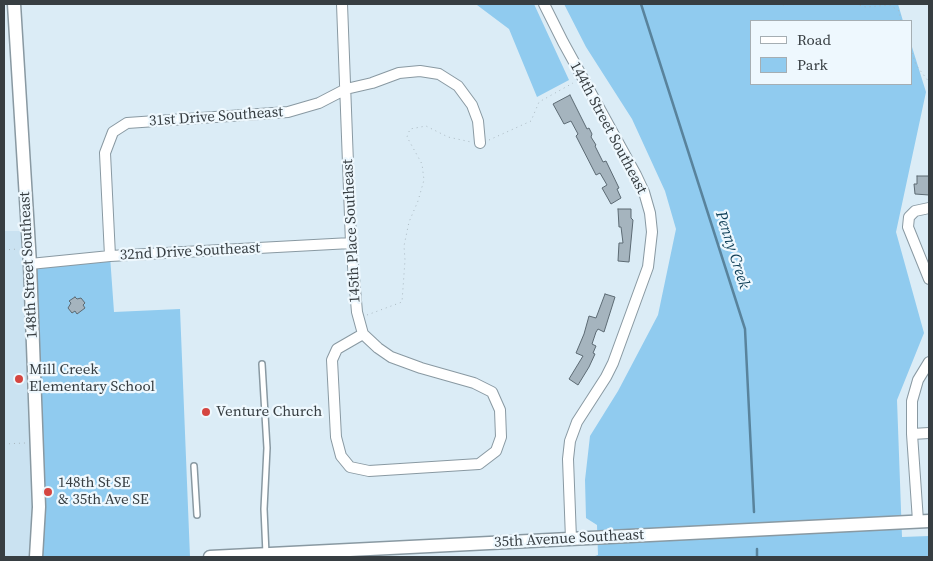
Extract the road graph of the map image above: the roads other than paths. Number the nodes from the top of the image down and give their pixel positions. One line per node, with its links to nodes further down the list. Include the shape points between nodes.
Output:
1 (14, 4): 9 (street, 148th Street Southeast)
2 (342, 4): 4 (street, 145th Place Southeast)
3 (544, 4): 19 (street, 144th Street Southeast, via 636,175 650,213 652,232 648,267 613,363 577,422 570,441)
4 (346, 89): 5 (street, 31st Drive Southeast, via 399,73 420,71 439,74 458,86 472,105 478,121); 7 (street, 145th Place Southeast); 8 (street, 31st Drive Southeast, via 319,103 288,112 127,123 113,132 105,153)
5 (480, 143)
6 (929, 208): 10 (street, via 915,211 909,218 908,227)
7 (351, 243): 8 (street, 32nd Drive Southeast); 11 (street, 145th Place Southeast, via 357,312)
8 (110, 256): 9 (street, 32nd Drive Southeast)
9 (29, 257): 22 (street, 148th Street Southeast, via 39,507)
10 (929, 279)
11 (363, 334): 11 (street, via 337,349 332,360 336,437 341,456 350,467 369,471 479,464 496,451 501,437 500,410 492,392 474,382 391,357)
12 (929, 362): 15 (street, via 918,380 912,401)
13 (262, 364): 21 (lane, via 267,448)
14 (929, 433): 15 (street)
15 (912, 434): 18 (street)
16 (194, 466): 17 (lane)
17 (197, 515)
18 (924, 521): 19 (street, 35th Avenue Southeast)
19 (571, 539): 20 (street, 35th Avenue Southeast)
20 (393, 553): 21 (street, 35th Avenue Southeast)
21 (266, 554): 23 (street, 35th Avenue Southeast)
22 (36, 557)
23 (210, 557)

